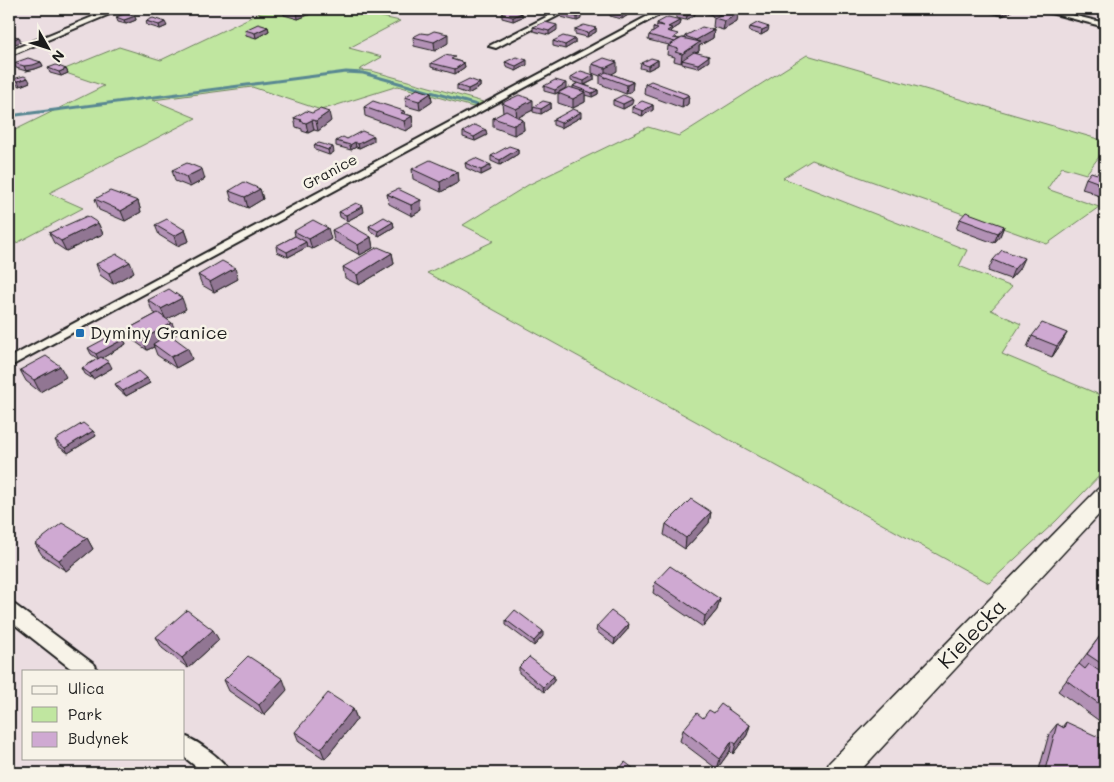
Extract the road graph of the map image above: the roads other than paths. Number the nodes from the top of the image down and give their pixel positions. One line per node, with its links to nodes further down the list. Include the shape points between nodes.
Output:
1 (118, 9): 7 (street)
2 (567, 9): 6 (street)
3 (666, 9): 8 (street, Granice)
4 (1039, 9): 5 (street)
5 (1105, 24)
6 (493, 46)
7 (9, 54)
8 (9, 362)
9 (1105, 495): 14 (street, Kielecka)
10 (9, 610): 11 (street)
11 (87, 670)
12 (185, 746): 13 (street)
13 (220, 773)
14 (839, 773)

